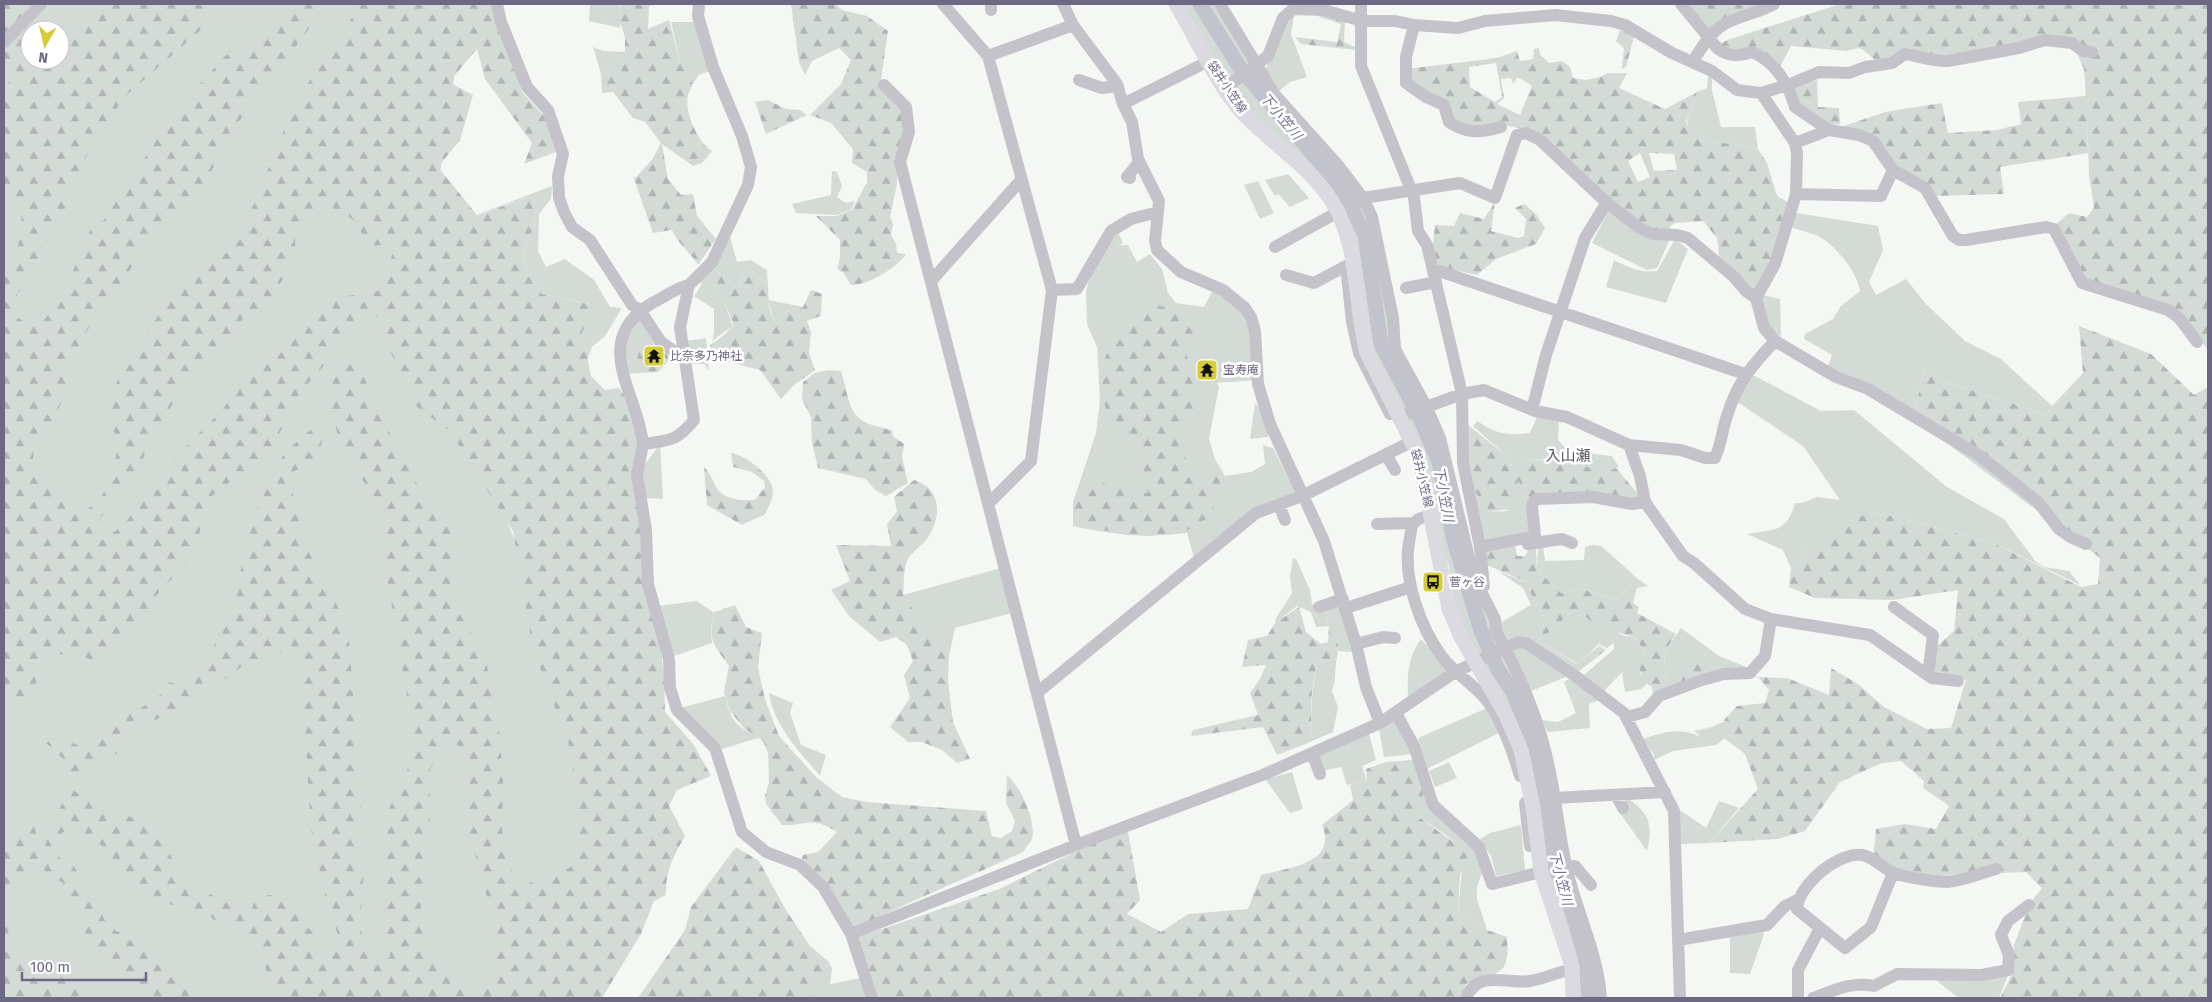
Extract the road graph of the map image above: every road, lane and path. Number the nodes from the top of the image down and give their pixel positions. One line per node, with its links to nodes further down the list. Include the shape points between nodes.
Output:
1 (41, 4): 15 (street)
2 (497, 4): 51 (street, via 527,86 548,110 563,154 558,176 559,198 564,212 572,227 590,240 632,305)
3 (699, 4): 47 (street, via 698,16 713,67 742,136 751,171 748,185 712,262)
4 (943, 4): 17 (street)
5 (1063, 4): 12 (street)
6 (1176, 4): 18 (main road, 袋井小笠線)
7 (1220, 4): 20 (street)
8 (1361, 4): 11 (street)
9 (1682, 4): 14 (street)
10 (1774, 4): 14 (street, via 1721,26)
11 (1362, 21): 13 (street, via 1395,21); 20 (street, via 1324,10 1293,9 1284,18 1268,56); 35 (street, via 1361,66)
12 (1072, 25): 17 (street); 24 (street)
13 (1414, 25): 19 (street, via 1458,28 1485,20 1555,15 1612,21); 28 (street, via 1406,57 1406,83 1444,105 1449,122 1461,130 1479,133)
14 (1708, 38): 19 (street); 23 (street, via 1725,54 1740,56 1752,52 1762,56)
15 (4, 42)
16 (2092, 52): 23 (street, via 2083,51 2072,42 2045,40 2019,48 1938,62 1905,54 1892,63 1849,73 1819,72)
17 (988, 56): 34 (street)
18 (1209, 61): 25 (main road, 袋井小笠線); 27 (street)
19 (1693, 61): 26 (street, via 1737,90)
20 (1258, 64): 25 (street); 37 (street, via 1282,105 1323,147)
21 (1079, 80): 24 (street, via 1102,88)
22 (884, 85): 45 (street, via 906,107 908,144 900,162)
23 (1788, 85): 26 (street); 29 (street, via 1795,107)
24 (1118, 86): 27 (street)
25 (1226, 88): 40 (main road, 袋井小笠線, via 1254,125 1322,186)
26 (1761, 93): 30 (street)
27 (1123, 104): 31 (street, via 1136,134)
28 (1501, 127)
29 (1829, 130): 30 (street); 32 (street, via 1859,135 1872,142)
30 (1795, 143): 36 (street)
31 (1139, 162): 33 (street); 39 (street, via 1159,202)
32 (1893, 170): 36 (street, via 1881,196); 54 (street, via 1925,188 1953,236 1959,240 2046,227 2054,230 2082,283 2168,310 2179,318)
33 (1130, 178)
34 (1021, 180): 45 (street); 49 (street)
35 (1411, 190): 37 (street); 38 (street, via 1460,183 1495,198 1517,135 1526,133 1540,140); 43 (street, via 1418,231 1427,245)
36 (1796, 194): 50 (street, via 1775,264)
37 (1363, 198): 40 (street); 58 (street, via 1380,248 1393,318 1395,349)
38 (1607, 202): 50 (street, via 1652,234 1688,238); 52 (street, via 1585,238)
39 (1158, 212): 49 (street, via 1131,219 1110,231 1077,289); 66 (street, via 1157,250 1181,272 1223,290 1251,316 1258,384 1277,443)
40 (1337, 212): 41 (street); 42 (main road, 袋井小笠線, via 1349,243)
41 (1275, 247)
42 (1349, 265): 44 (street, via 1314,283); 60 (main road, 袋井小笠線, via 1367,353); 61 (street, via 1352,322 1359,354)
43 (1432, 269): 46 (street); 52 (street)
44 (1286, 274)
45 (932, 280): 68 (street)
46 (1436, 282): 48 (street); 57 (street)
47 (689, 285): 51 (street, via 679,287); 55 (street, via 680,327)
48 (1406, 288)
49 (1052, 290): 68 (street, via 1031,461)
50 (1756, 298): 53 (street, via 1764,328)
51 (640, 310): 55 (street, via 661,342); 62 (street, via 624,336 620,359 623,378 641,426)
52 (1560, 313): 56 (street); 59 (street)
53 (1775, 341): 56 (street); 76 (street, via 1836,377 1868,389 1980,456 2038,502 2059,529)
54 (2197, 342)
55 (685, 359): 62 (street, via 694,420 682,435)
56 (1745, 374): 63 (street, via 1727,414 1715,458 1681,450)
57 (1462, 394): 58 (street); 59 (street, via 1484,390); 77 (street, via 1463,463)
58 (1426, 406): 60 (street); 79 (street, via 1445,453 1466,552)
59 (1532, 410): 63 (street, via 1567,417)
60 (1401, 416): 61 (main road, 袋井小笠線)
61 (1410, 442): 64 (street); 70 (main road, 袋井小笠線, via 1423,471)
62 (643, 444): 111 (street, via 637,475 646,530 648,584 669,659 670,688 677,710 715,748 742,832 766,852 806,869 823,887)
63 (1629, 445): 67 (street)
64 (1386, 454): 65 (street); 66 (street)
65 (1395, 470)
66 (1302, 496): 69 (street); 80 (street, via 1324,540)
67 (1645, 502): 74 (street, via 1632,504 1593,497 1538,499 1532,506 1535,536); 83 (street, via 1683,556 1745,610)
68 (989, 503): 91 (street)
69 (1279, 505): 71 (street); 91 (street, via 1256,513)
70 (1431, 516): 72 (street); 87 (main road, 袋井小笠線, via 1449,608)
71 (1285, 520)
72 (1413, 523): 73 (street); 78 (street, via 1406,552)
73 (1377, 524)
74 (1526, 539): 75 (street, via 1528,544 1562,539); 77 (street)
75 (1572, 543)
76 (2086, 544)
77 (1480, 547): 79 (street, via 1484,586)
78 (1411, 587): 80 (street); 88 (street, via 1437,649)
79 (1478, 588): 86 (street)
80 (1344, 604): 81 (street); 85 (street)
81 (1319, 607)
82 (1894, 607): 89 (street, via 1933,635)
83 (1771, 619): 89 (street, via 1870,635); 93 (street, via 1765,656 1750,673 1724,674 1702,680 1659,696 1645,712)
84 (1395, 638): 85 (street, via 1382,637)
85 (1356, 644): 94 (street, via 1366,687)
86 (1506, 648): 87 (street); 93 (street, via 1518,642 1526,643 1574,675); 99 (street, via 1538,728)
87 (1476, 663): 88 (street); 102 (main road, 袋井小笠線, via 1521,750)
88 (1456, 672): 92 (street); 102 (street, via 1483,695 1502,724 1522,784 1530,846)
89 (1928, 675): 90 (street)
90 (1958, 681)
91 (1038, 692): 101 (street)
92 (1396, 713): 94 (street); 105 (street, via 1414,746 1433,805 1479,848 1492,884)
93 (1627, 717): 97 (street)
94 (1380, 723): 95 (street)
95 (1312, 753): 96 (street); 101 (street)
96 (1320, 774)
97 (1665, 792): 98 (street); 112 (street, via 1674,811)
98 (1616, 794): 99 (street); 100 (street)
99 (1554, 798): 103 (street)
100 (1623, 808)
101 (1076, 845): 111 (street)
102 (1538, 848): 105 (main road, 袋井小笠線)
103 (1566, 866): 107 (street, via 1575,866); 118 (street, via 1598,974)
104 (1996, 869): 106 (street, via 1949,882)
105 (1541, 872): 113 (main road, 袋井小笠線)
106 (1893, 873): 108 (street, via 1866,856 1853,856 1827,866 1815,875); 110 (street, via 1871,927 1845,948)
107 (1591, 885)
108 (1797, 900): 110 (street, via 1796,909); 112 (street, via 1784,906 1767,925)
109 (2029, 905): 121 (street, via 2008,921 2001,934 2009,955 2008,970 1982,975 1897,974 1874,986 1860,983)
110 (1820, 928): 120 (street, via 1798,970)
111 (851, 934): 114 (street)
112 (1678, 940): 119 (street)
113 (1568, 968): 115 (street, via 1531,981 1492,979 1472,989); 116 (street); 117 (main road, 袋井小笠線)
114 (872, 998)
115 (1466, 998)
116 (1566, 998)
117 (1574, 998)
118 (1601, 998)
119 (1680, 998)
120 (1798, 998)
121 (1812, 998)

